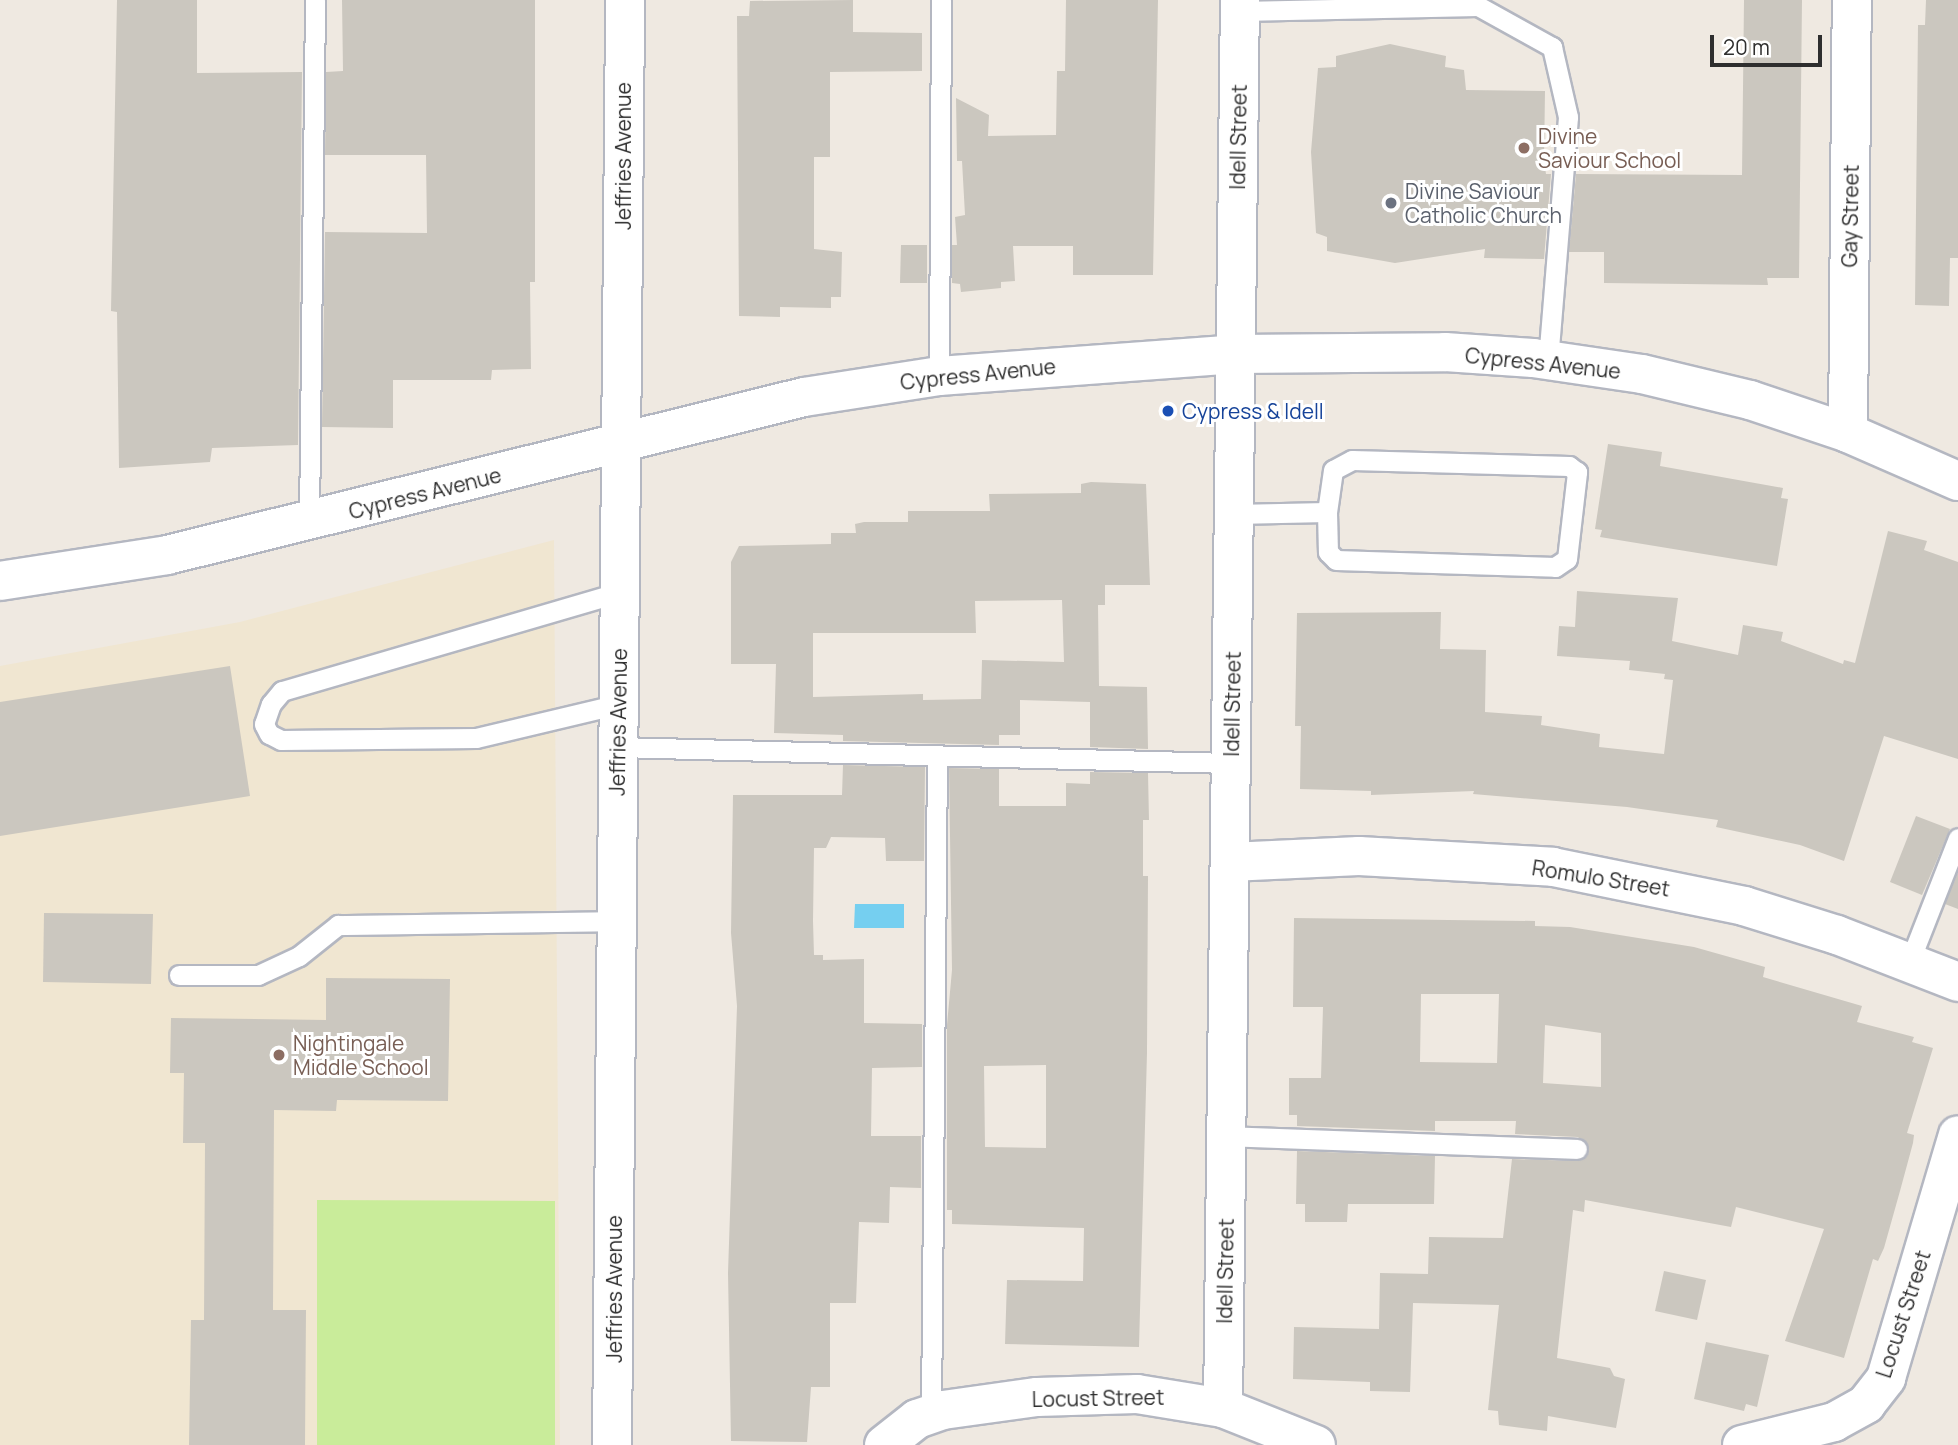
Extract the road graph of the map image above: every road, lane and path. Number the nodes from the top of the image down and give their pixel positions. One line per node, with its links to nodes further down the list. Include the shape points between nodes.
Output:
1 (315, 0): 14 (lane)
2 (625, 0): 10 (street, Jeffries Avenue)
3 (941, 0): 8 (lane)
4 (1852, 0): 9 (street, Gay Street)
5 (1240, 5): 6 (street, Idell Street); 7 (lane, via 1478,5 1552,47 1568,117)
6 (1236, 354): 7 (street, Cypress Avenue, via 1445,352); 8 (street, Cypress Avenue); 13 (street, Idell Street)
7 (1548, 360): 9 (street, Cypress Avenue, via 1642,374 1750,400)
8 (939, 376): 10 (street, Cypress Avenue, via 804,397)
9 (1848, 433): 11 (street, Cypress Avenue)
10 (621, 443): 14 (street, Cypress Avenue); 16 (street, Jeffries Avenue)
11 (1958, 481)
12 (1328, 512): 12 (lane, via 1328,552 1336,560 1555,567 1567,559 1577,472 1569,466 1352,460 1333,470); 13 (lane)
13 (1234, 514): 20 (street, Idell Street)
14 (309, 522): 15 (street, Cypress Avenue, via 167,555)
15 (0, 581)
16 (620, 592): 17 (street, Jeffries Avenue); 17 (lane, via 282,691 264,724 281,740 476,738)
17 (619, 704): 18 (street, Jeffries Avenue)
18 (618, 747): 19 (lane); 23 (street, Jeffries Avenue)
19 (937, 755): 20 (lane); 31 (lane)
20 (1231, 763): 22 (street, Idell Street)
21 (1958, 838): 24 (lane)
22 (1230, 862): 24 (street, Romulo Street, via 1359,856 1553,867 1744,906); 28 (street, Idell Street)
23 (617, 921): 25 (lane, via 338,925 299,956 258,975); 32 (street, Jeffries Avenue)
24 (1909, 963): 26 (street, Romulo Street)
25 (179, 975)
26 (1958, 982)
27 (1958, 1135): 35 (street, Locust Street, via 1886,1378 1866,1404 1834,1422)
28 (1226, 1136): 29 (lane); 30 (street, Idell Street)
29 (1577, 1149)
30 (1223, 1408): 31 (street, Locust Street, via 1137,1394 1037,1397); 34 (street, Locust Street)
31 (931, 1414): 33 (street, Locust Street)
32 (612, 1445)
33 (884, 1445)
34 (1316, 1445)
35 (1742, 1445)

